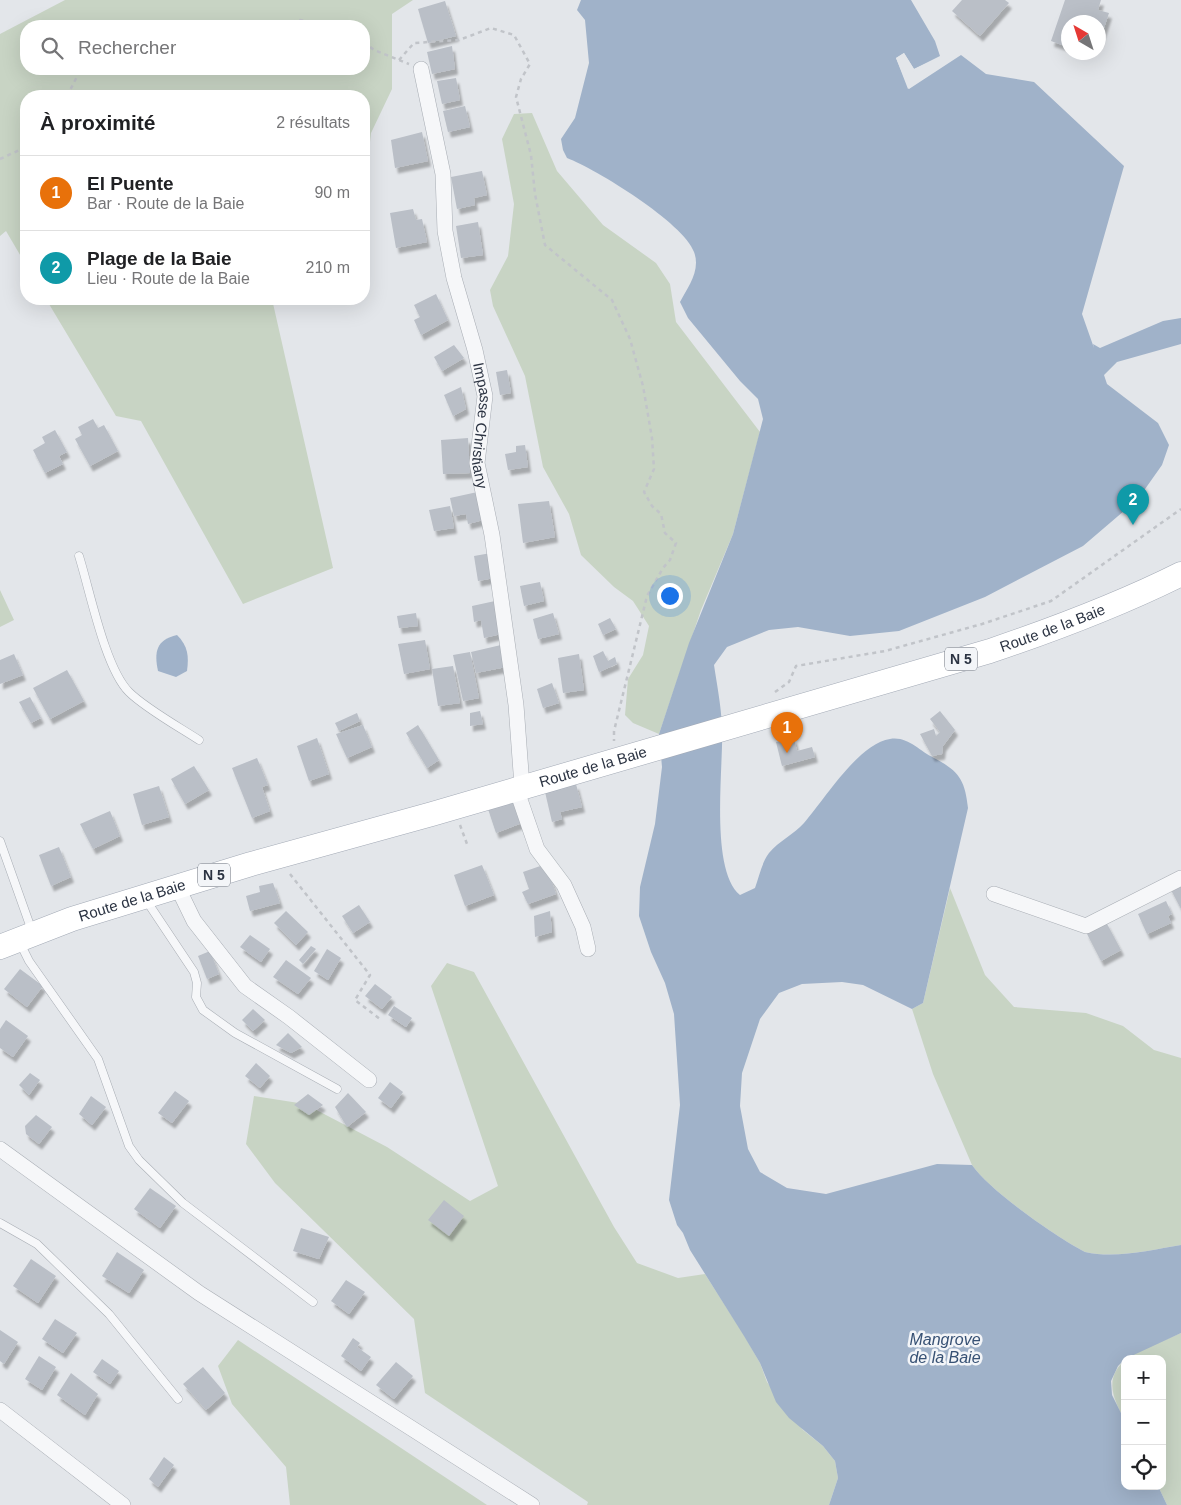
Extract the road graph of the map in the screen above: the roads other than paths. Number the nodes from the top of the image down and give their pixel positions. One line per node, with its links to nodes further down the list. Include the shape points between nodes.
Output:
1 (421, 69): 5 (street, Impasse Christiany, via 443,174 446,231 454,278 485,396 477,463 492,535 516,705)
2 (79, 556): 4 (lane, via 117,674 129,692)
3 (1181, 574): 5 (main road, Route de la Baie / N 5, via 1068,625 990,651)
4 (199, 740)
5 (519, 787): 8 (main road, Route de la Baie / N 5); 12 (street, Impasse Christiany, via 537,849 557,875 579,914)
6 (0, 841): 11 (lane)
7 (1181, 878): 9 (street, via 1086,926)
8 (177, 886): 10 (main road, Route de la Baie / N 5); 13 (street, via 194,921 245,986)
9 (994, 894)
10 (143, 897): 11 (main road, Route de la Baie / N 5); 14 (lane, via 194,972 196,997 203,1010 235,1033)
11 (17, 940): 17 (lane, via 98,1059 129,1146 139,1160 183,1203)
12 (588, 949)
13 (368, 1080)
14 (337, 1088)
15 (0, 1150): 21 (street, via 199,1293)
16 (0, 1223): 18 (lane, via 37,1244 102,1308)
17 (313, 1302)
18 (178, 1399)
19 (0, 1410): 20 (street)
20 (123, 1505)
21 (532, 1505)

